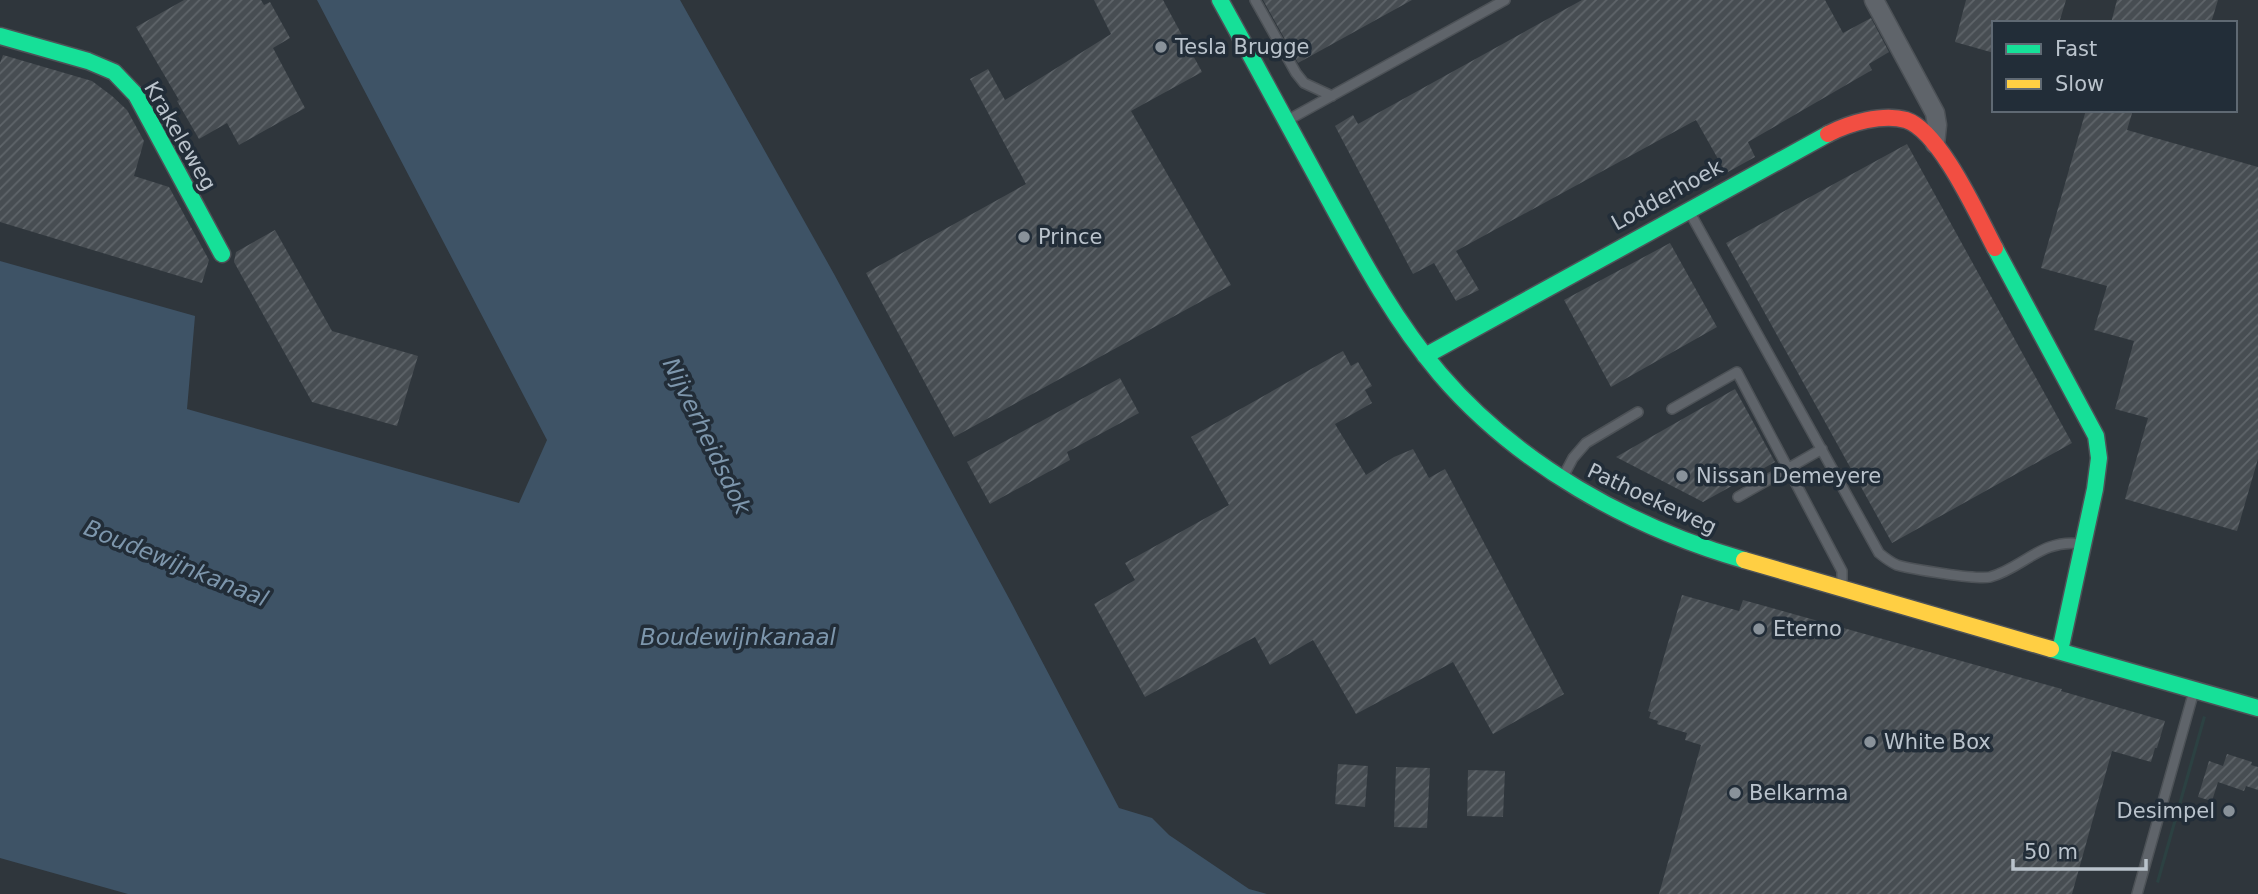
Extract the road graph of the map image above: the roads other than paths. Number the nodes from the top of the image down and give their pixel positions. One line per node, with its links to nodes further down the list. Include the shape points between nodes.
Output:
1 (1220, 0): 7 (street, Pathoekeweg)
2 (1255, 0): 6 (lane, via 1304,83)
3 (1506, 0): 6 (lane)
4 (1874, 0): 8 (street, via 1935,113)
5 (0, 36): 10 (street, Krakeleweg, via 114,72 136,95)
6 (1332, 96): 7 (lane)
7 (1286, 121): 11 (street, Pathoekeweg, via 1382,296)
8 (1935, 144): 9 (street, Lodderhoek, via 1909,121 1849,125); 18 (street, Lodderhoek, via 2096,436 2099,458)
9 (1688, 209): 11 (street, Lodderhoek); 14 (lane)
10 (222, 254)
11 (1425, 356): 16 (street, Pathoekeweg, via 1494,428)
12 (1671, 409): 15 (lane, via 1737,372)
13 (1638, 412): 16 (lane, via 1586,443)
14 (1822, 449): 15 (lane); 18 (lane, via 1879,553 1899,565 1988,578 2047,547)
15 (1788, 468): 17 (lane); 19 (lane, via 1842,571)
16 (1562, 478): 19 (street, Pathoekeweg, via 1668,534)
17 (1738, 497)
18 (2083, 544): 20 (street, Lodderhoek)
19 (1842, 589): 20 (street, Pathoekeweg)
20 (2060, 651): 21 (street, Pathoekeweg)
21 (2195, 690): 22 (street, Pathoekeweg); 23 (lane)
22 (2258, 708)
23 (2137, 894)

